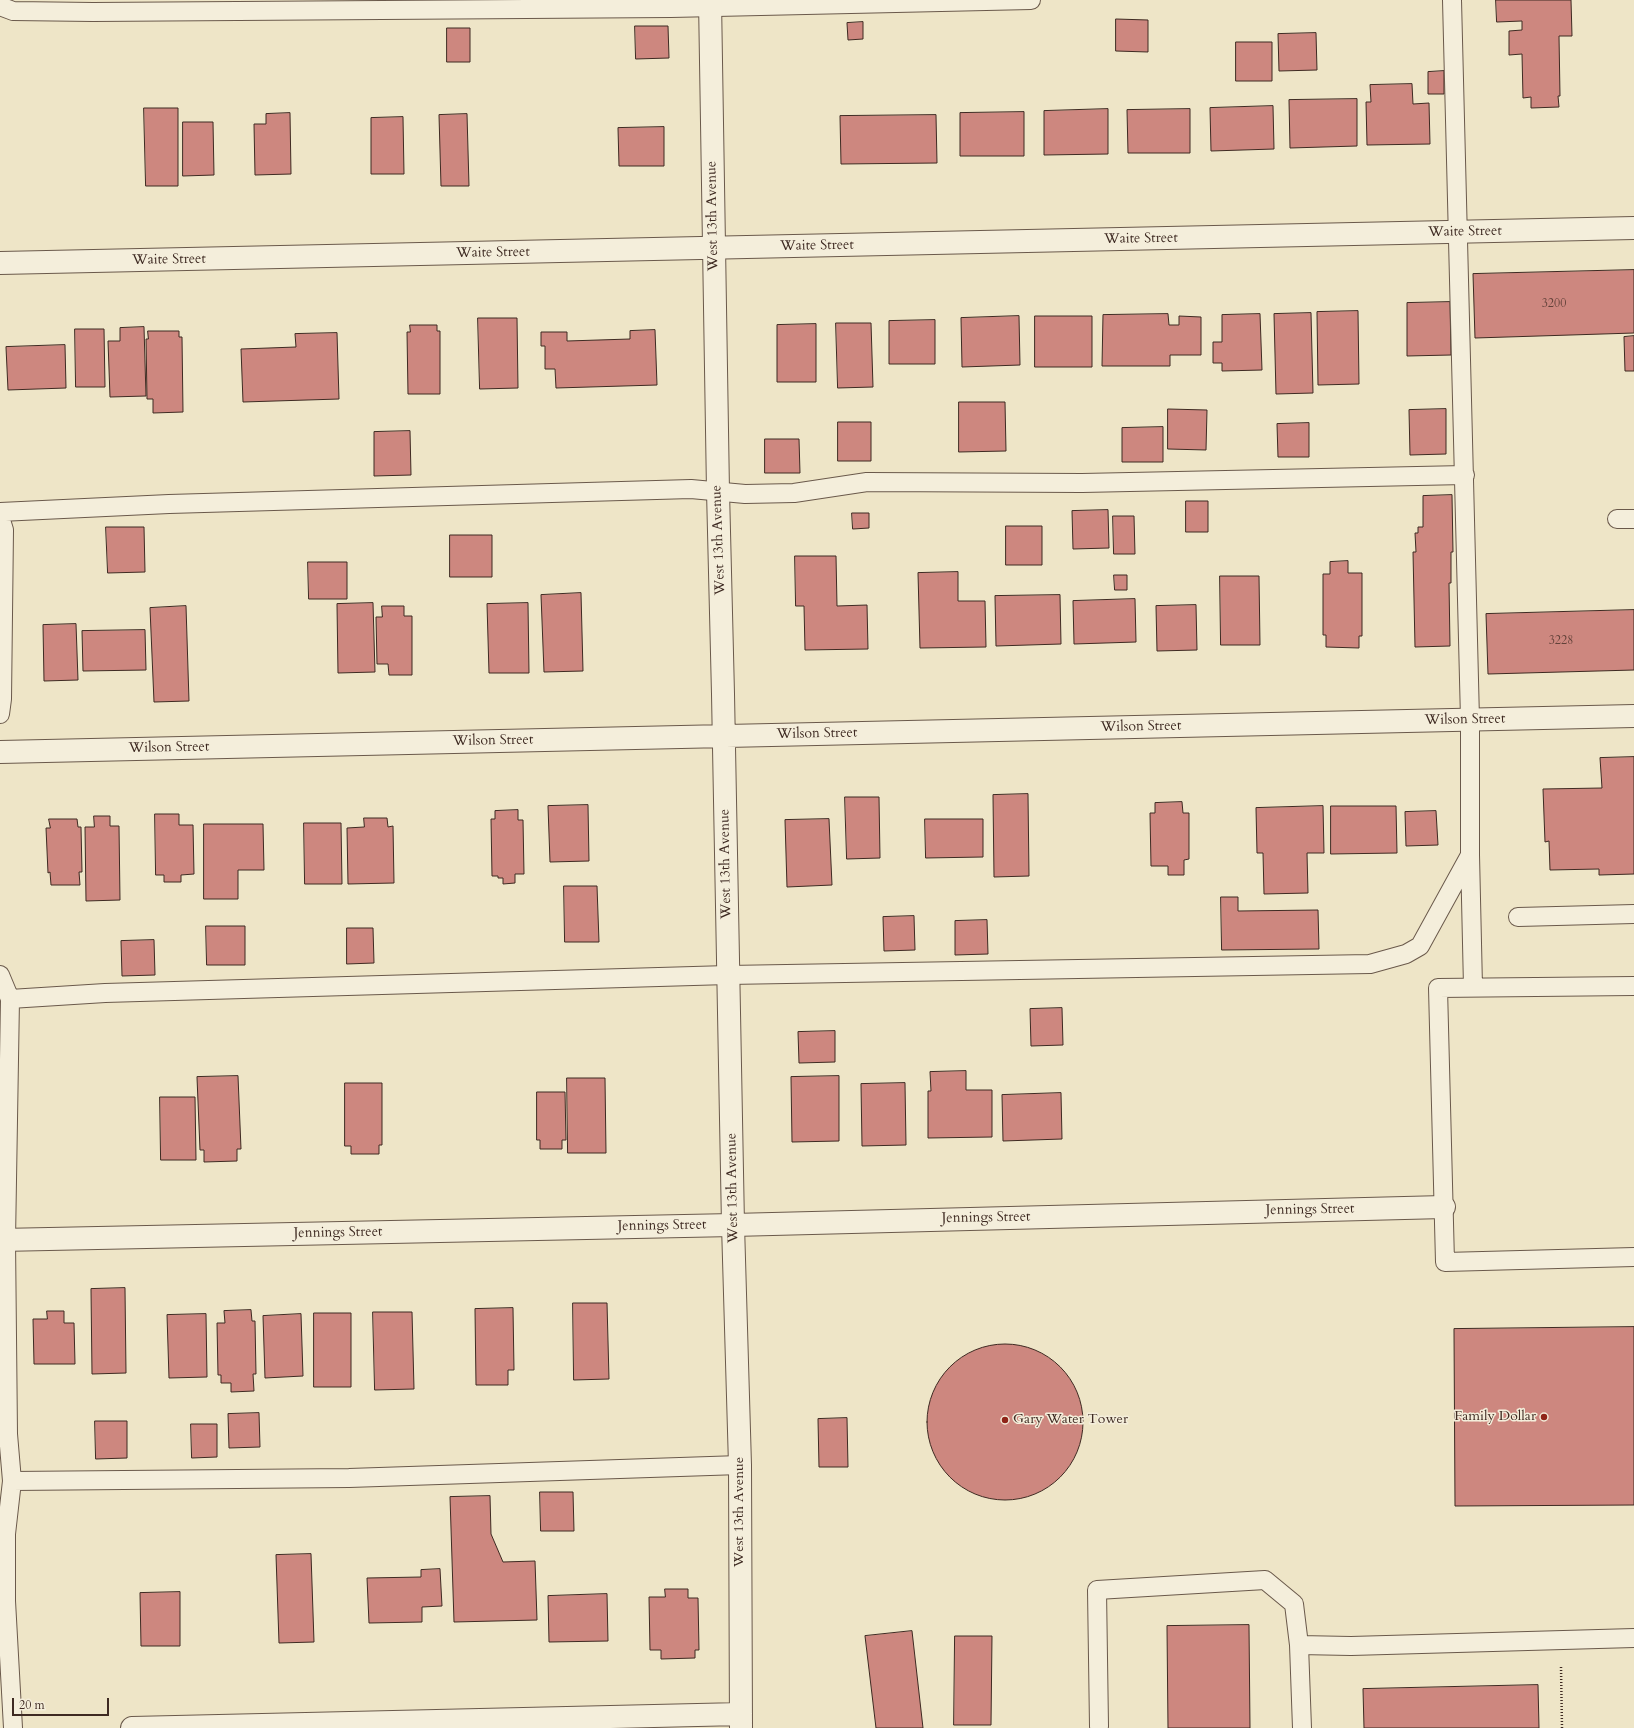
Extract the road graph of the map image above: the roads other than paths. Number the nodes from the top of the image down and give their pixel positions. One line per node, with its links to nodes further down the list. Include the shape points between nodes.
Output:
1 (1031, 0): 3 (lane)
2 (1452, 0): 6 (lane)
3 (710, 4): 4 (lane, via 86,12 13,11); 7 (street, West 13th Avenue)
4 (0, 6)
5 (1634, 228): 6 (street, Waite Street)
6 (1459, 232): 7 (street, Waite Street); 9 (lane)
7 (714, 248): 8 (street, Waite Street); 10 (street, West 13th Avenue)
8 (0, 263)
9 (1464, 475): 10 (lane, via 1082,483 867,482 794,493 745,494); 15 (lane)
10 (718, 491): 11 (lane, via 691,488 169,504); 16 (street, West 13th Avenue)
11 (0, 512)
12 (0, 517): 13 (lane, via 4,530)
13 (0, 714)
14 (1634, 716): 15 (street, Wilson Street)
15 (1470, 719): 16 (street, Wilson Street); 18 (lane)
16 (724, 736): 17 (street, Wilson Street); 22 (street, West 13th Avenue)
17 (0, 752)
18 (1470, 855): 22 (lane, via 1420,946 1406,954 1370,964); 24 (lane)
19 (1634, 914): 20 (lane)
20 (1518, 917)
21 (0, 975): 25 (lane)
22 (728, 975): 25 (lane, via 105,992); 27 (street, West 13th Avenue)
23 (1634, 986): 24 (lane)
24 (1474, 987): 26 (lane, via 1438,988)
25 (10, 1000): 28 (lane)
26 (1444, 1207): 27 (street, Jennings Street); 29 (lane, via 1445,1262)
27 (733, 1225): 28 (street, Jennings Street); 30 (street, West 13th Avenue)
28 (3, 1240): 31 (lane, via 8,1434)
29 (1634, 1257)
30 (740, 1465): 31 (lane, via 349,1478); 34 (street, West 13th Avenue)
31 (12, 1481): 36 (lane, via 6,1534 6,1586)
32 (1634, 1638): 33 (lane, via 1351,1646)
33 (1300, 1645): 35 (lane, via 1294,1604 1265,1580 1097,1590); 38 (lane)
34 (741, 1721): 37 (street)
35 (1099, 1726)
36 (13, 1728)
37 (132, 1728)
38 (1302, 1728)

